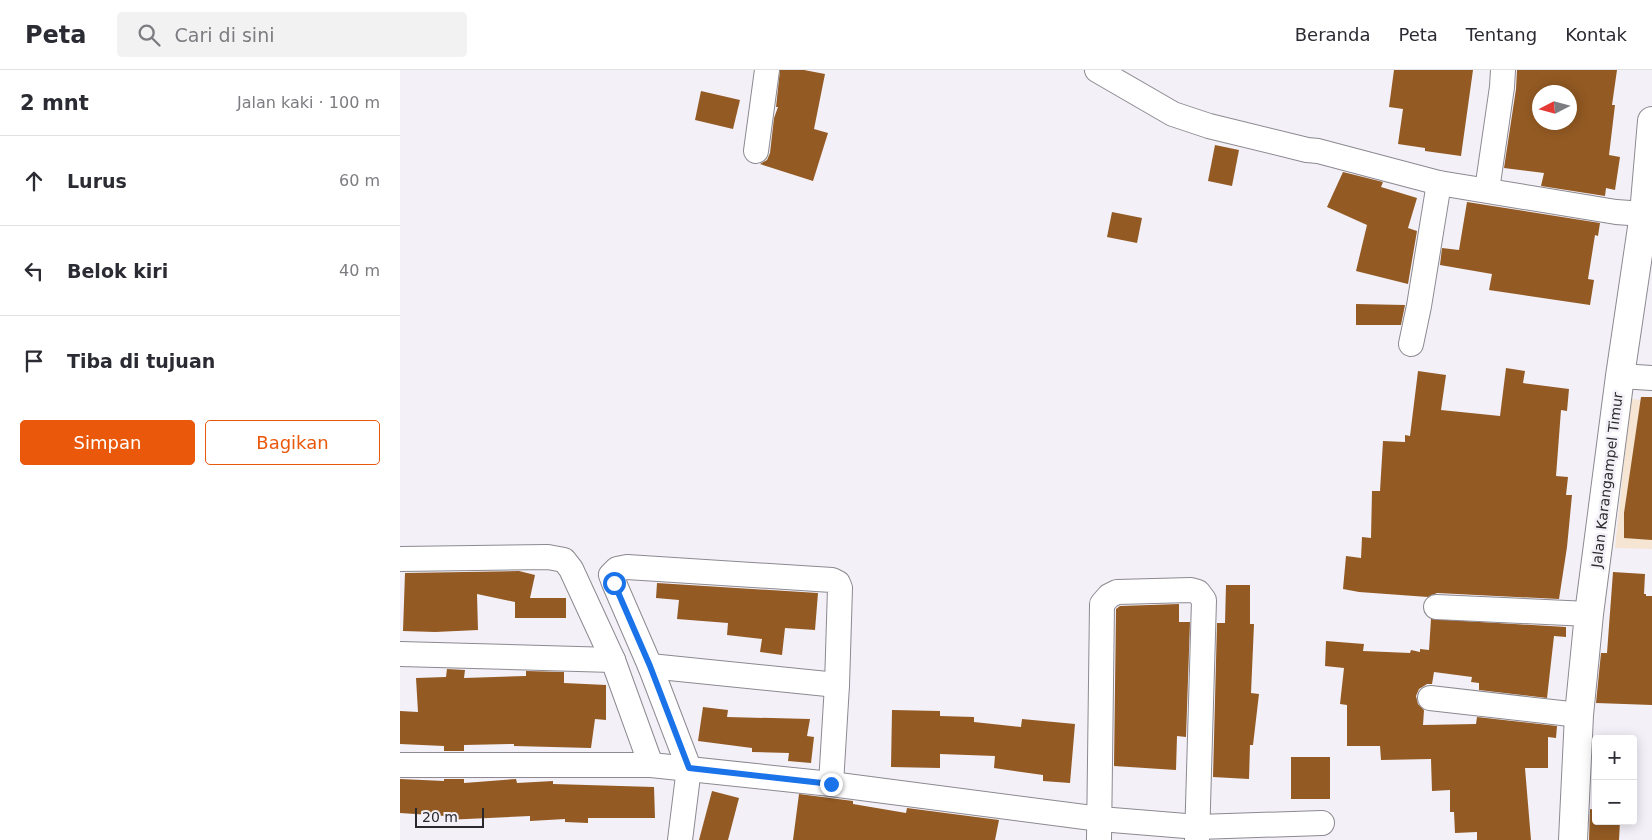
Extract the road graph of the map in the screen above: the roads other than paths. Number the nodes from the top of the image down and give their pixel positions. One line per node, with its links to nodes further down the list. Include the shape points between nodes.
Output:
1 (767, 70): 5 (street)
2 (1097, 70): 6 (street, via 1173,114 1209,126)
3 (1503, 70): 7 (street)
4 (1652, 121): 8 (street, Jalan Karangampel Timur)
5 (756, 151)
6 (1440, 183): 7 (street); 9 (street)
7 (1487, 190): 8 (street)
8 (1644, 214): 10 (street, Jalan Karangampel Timur)
9 (1411, 344)
10 (1620, 376): 11 (street); 14 (street, Jalan Karangampel Timur)
11 (1652, 378)
12 (400, 559): 16 (street, via 548,557 564,560)
13 (1436, 607): 14 (street)
14 (1589, 614): 20 (street, Jalan Karangampel Timur)
15 (400, 654): 16 (street)
16 (613, 660): 22 (street)
17 (650, 666): 18 (street); 18 (street, via 611,575 617,569 628,567 832,580 840,588); 23 (street)
18 (837, 685): 24 (street)
19 (1430, 698): 20 (street)
20 (1579, 715): 29 (street, Jalan Karangampel Timur)
21 (400, 764): 22 (street)
22 (650, 764): 23 (street)
23 (689, 768): 24 (street); 28 (street)
24 (831, 784): 26 (street)
25 (1322, 823): 27 (street)
26 (1100, 829): 27 (street); 27 (street, via 1102,604 1117,592 1191,590 1198,592 1204,600)
27 (1198, 834)
28 (680, 840)
29 (1573, 840)

